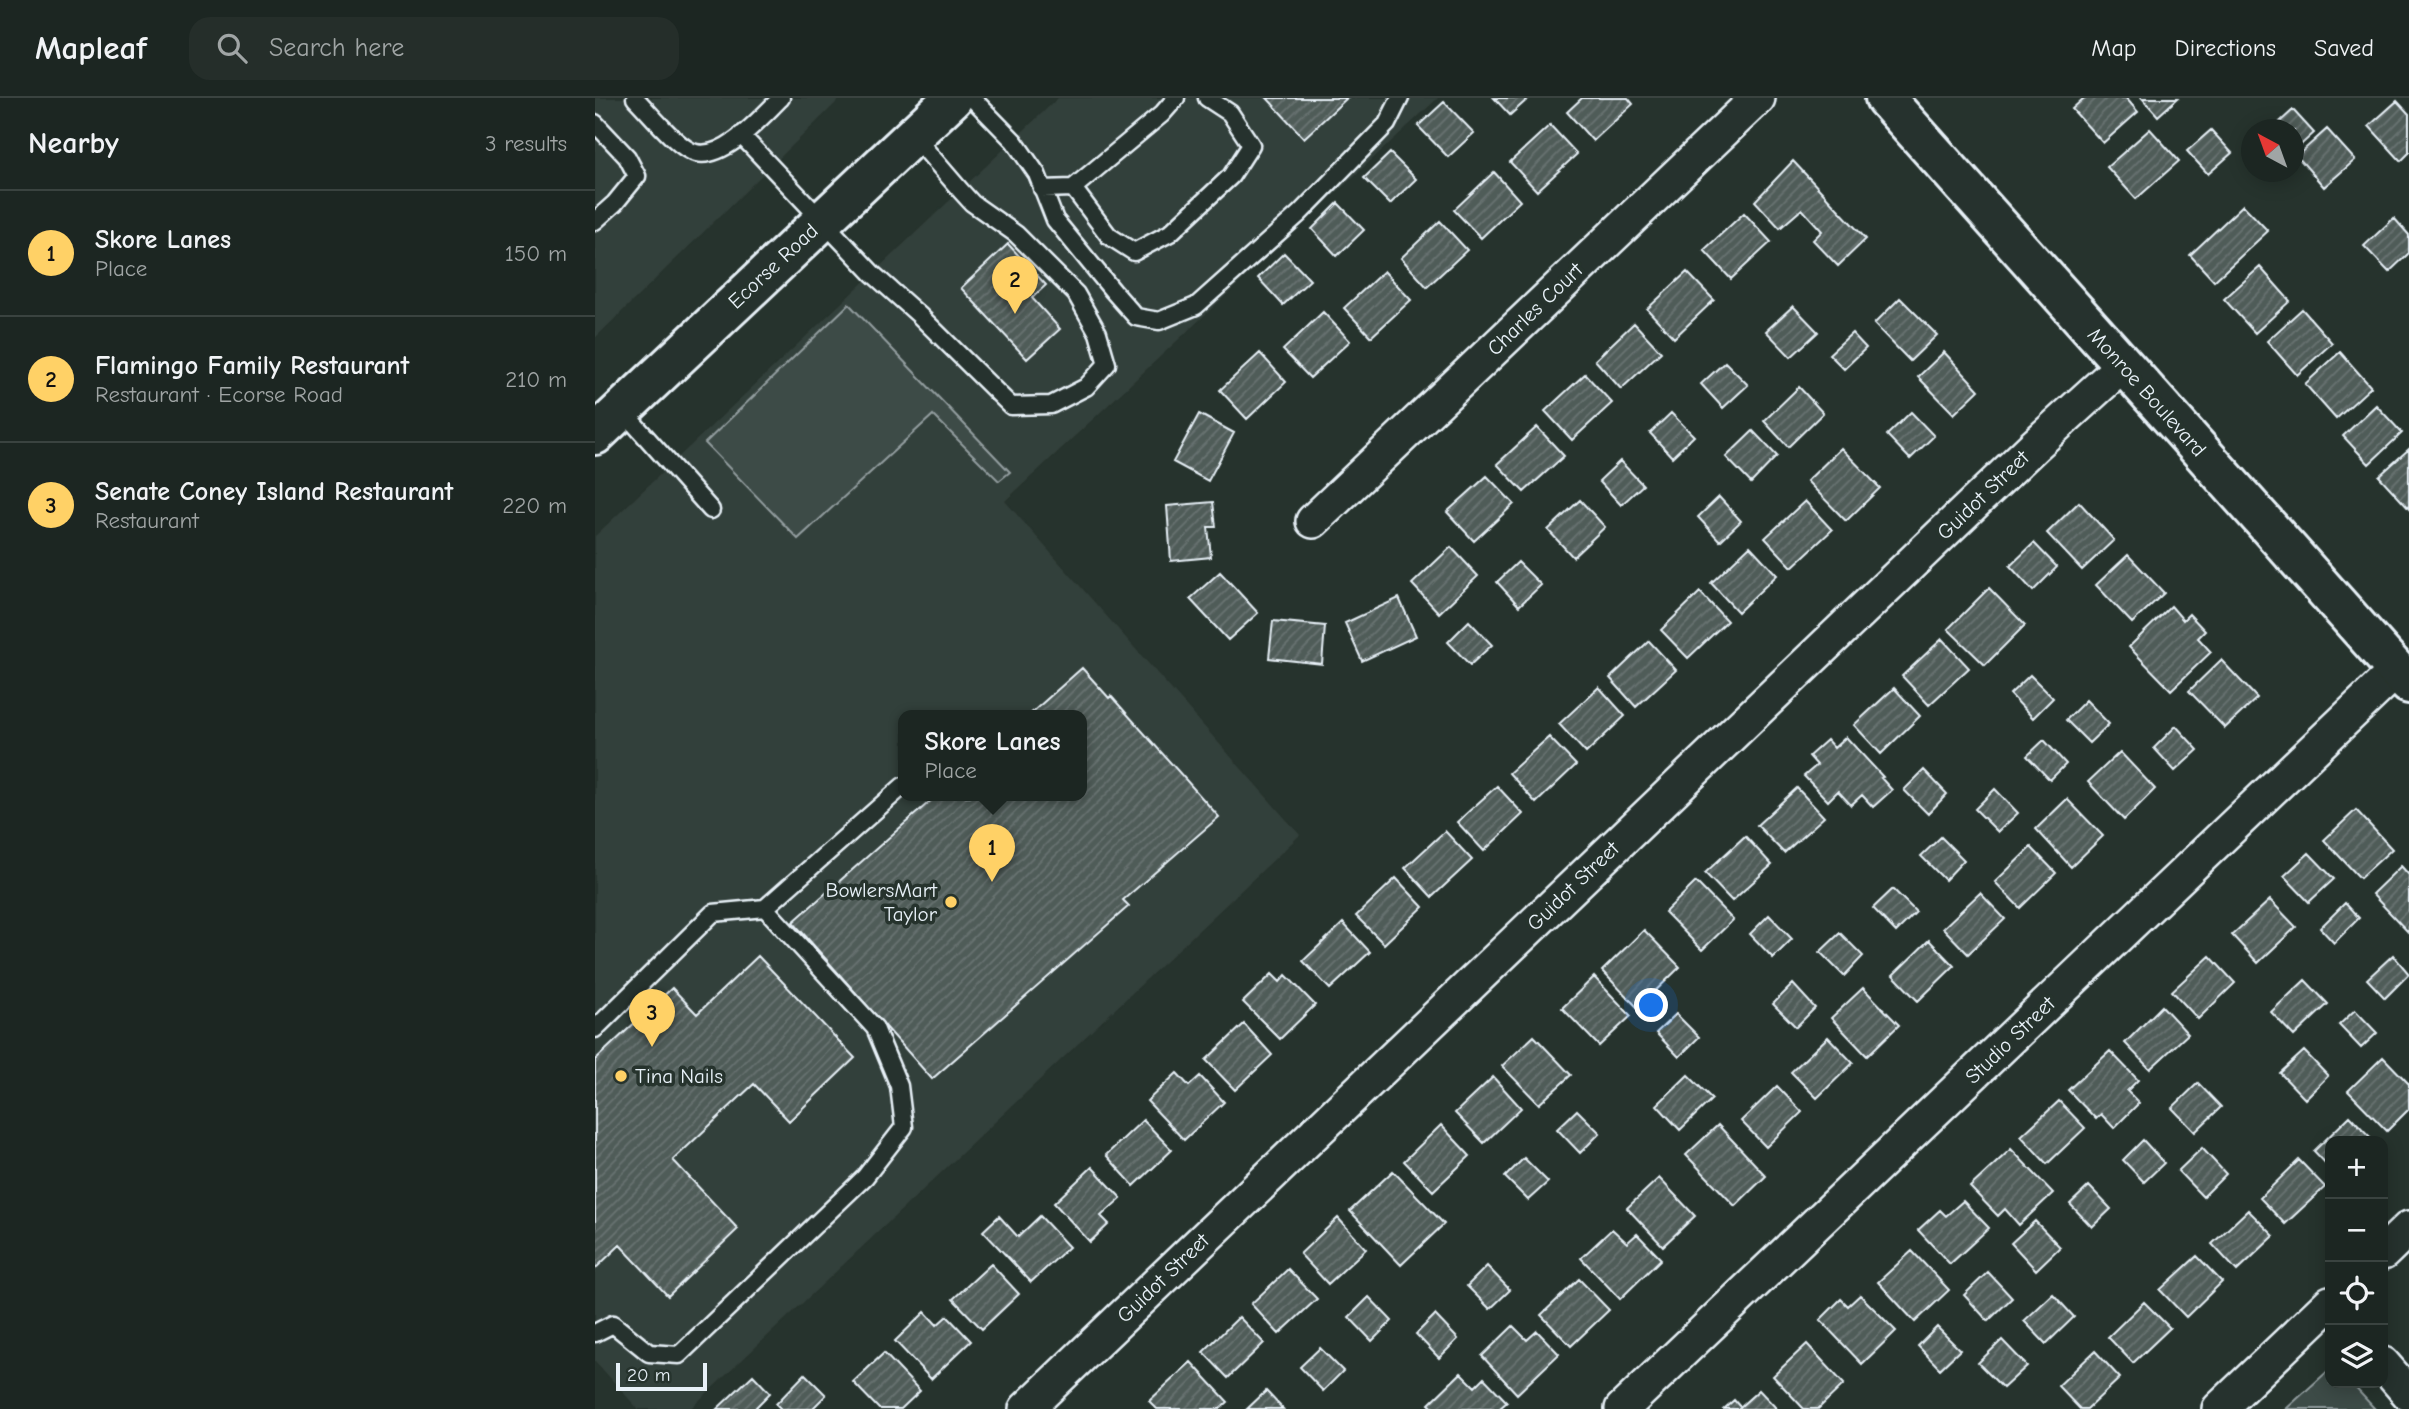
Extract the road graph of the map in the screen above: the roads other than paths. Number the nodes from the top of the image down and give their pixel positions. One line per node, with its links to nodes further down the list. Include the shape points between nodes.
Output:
1 (635, 98): 11 (lane, via 676,141 697,153 720,150)
2 (781, 98): 11 (lane)
3 (953, 98): 12 (street, Ecorse Road)
4 (972, 98): 14 (lane, via 1014,141)
5 (1175, 98): 13 (lane)
6 (1207, 98): 13 (lane, via 1230,113 1251,145 1231,176 1170,233 1134,252 1109,236)
7 (1400, 98): 14 (lane, via 1387,124 1299,214 1196,306 1159,321 1136,317 1055,220)
8 (1758, 98): 20 (street, Charles Court)
9 (1885, 98): 17 (street, Monroe Boulevard)
10 (595, 123): 16 (lane, via 637,176)
11 (741, 135): 15 (lane)
12 (913, 135): 15 (street, Ecorse Road); 15 (lane, via 972,203 1016,234 1076,294 1098,333 1107,364 1086,387 1051,405 1011,406)
13 (1073, 188): 14 (lane)
14 (1042, 189)
15 (821, 220): 18 (street, Ecorse Road)
16 (595, 221)
17 (2123, 365): 21 (street, Monroe Boulevard); 31 (street, Guidot Street)
18 (604, 422): 19 (lane)
19 (711, 510)
20 (1313, 521)
21 (2403, 677): 32 (street, Studio Street)
22 (898, 790): 23 (lane)
23 (765, 908): 24 (lane, via 713,913); 28 (lane, via 875,1028 899,1086 904,1128 865,1177 679,1355 649,1353 613,1324)
24 (595, 1029)
25 (2409, 1228): 26 (street)
26 (2388, 1247)
27 (2325, 1309): 33 (street)
28 (595, 1333)
29 (2388, 1370): 30 (street)
30 (2409, 1394)
31 (1026, 1409)
32 (1622, 1409)
33 (2219, 1409)

